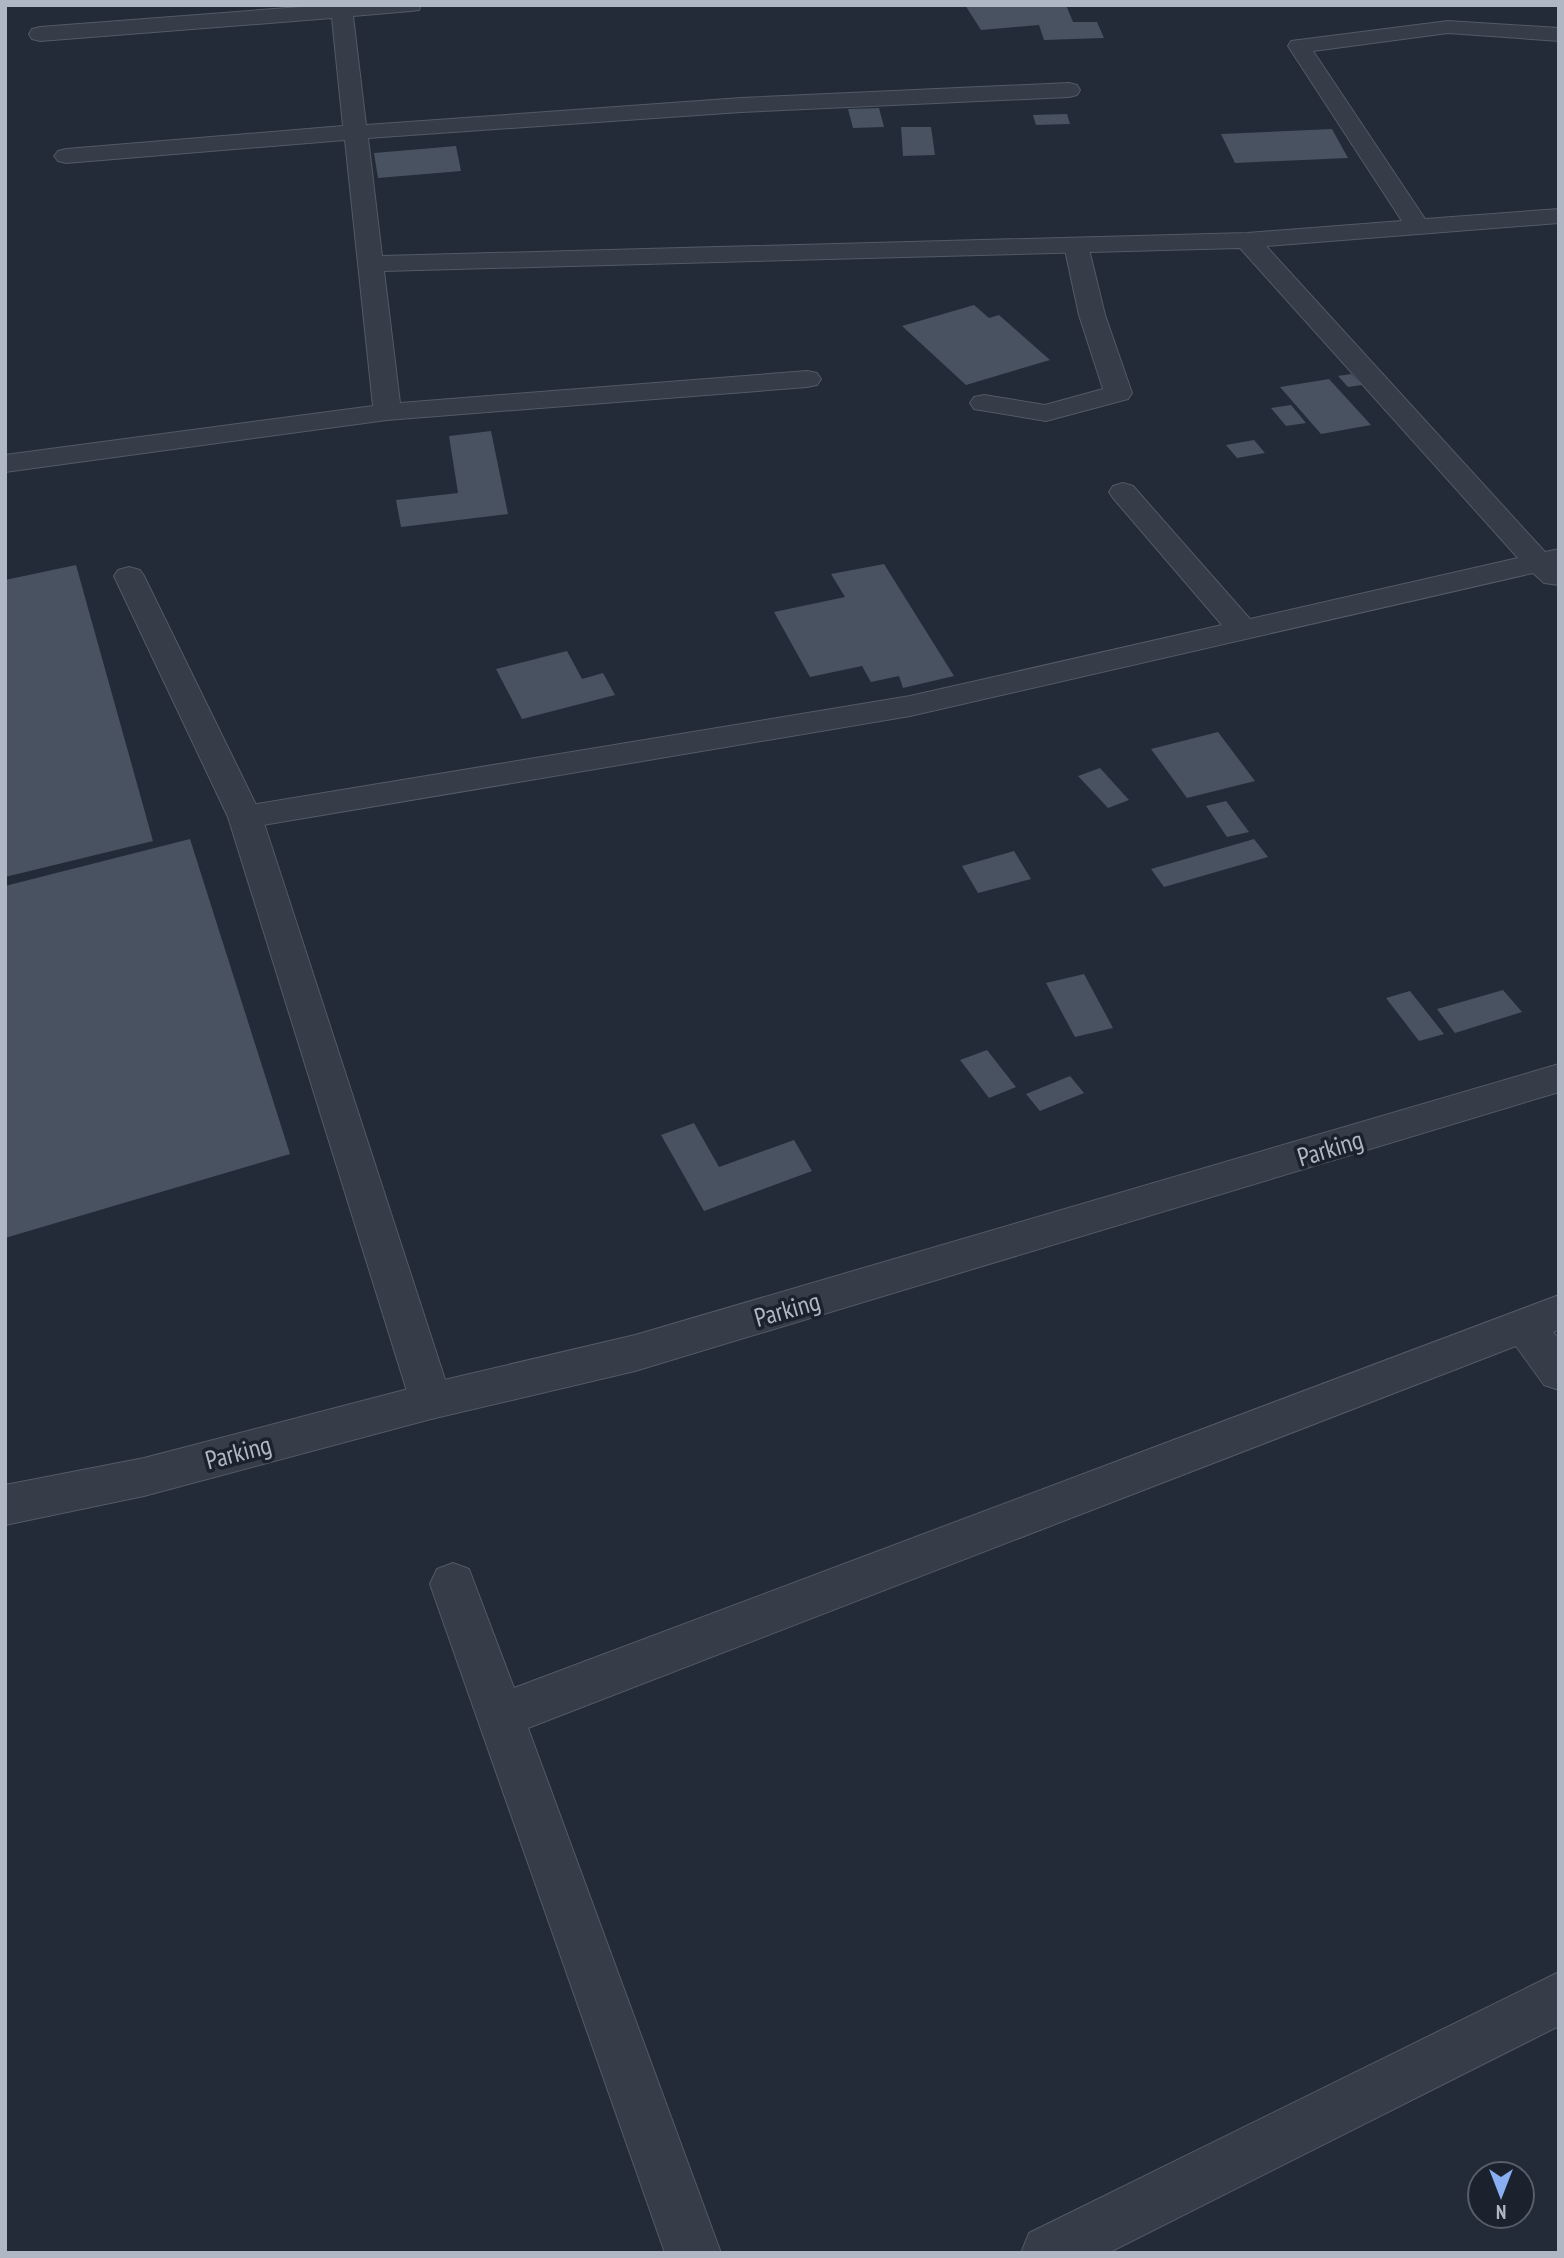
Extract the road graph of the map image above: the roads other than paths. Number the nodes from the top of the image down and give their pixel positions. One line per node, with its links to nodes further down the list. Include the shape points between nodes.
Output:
1 (411, 5): 2 (street)
2 (341, 8): 3 (street); 6 (street)
3 (40, 34)
4 (1559, 35): 9 (street, via 1448,27 1299,46)
5 (1069, 90): 6 (street, via 741,105)
6 (355, 132): 7 (street); 12 (street)
7 (66, 156)
8 (1559, 216): 9 (street)
9 (1418, 227): 10 (street)
10 (1247, 240): 11 (street); 18 (street)
11 (1076, 245): 12 (street); 14 (street, via 1092,315 1118,393 1046,412)
12 (370, 264): 15 (street)
13 (807, 379): 15 (street)
14 (984, 403)
15 (387, 412): 16 (street)
16 (5, 464)
17 (1123, 492): 20 (street)
18 (1552, 568): 20 (street)
19 (129, 576): 21 (street)
20 (1243, 630): 21 (street, via 910,706)
21 (245, 817): 25 (street)
22 (1559, 1078): 25 (street, Parking, via 635,1353)
23 (1541, 1319): 24 (street); 28 (street)
24 (1559, 1372)
25 (431, 1401): 26 (street, Parking, via 144,1477)
26 (5, 1505)
27 (453, 1584): 28 (street)
28 (500, 1716): 30 (street)
29 (1559, 1998): 31 (street)
30 (693, 2253)
31 (1049, 2253)

